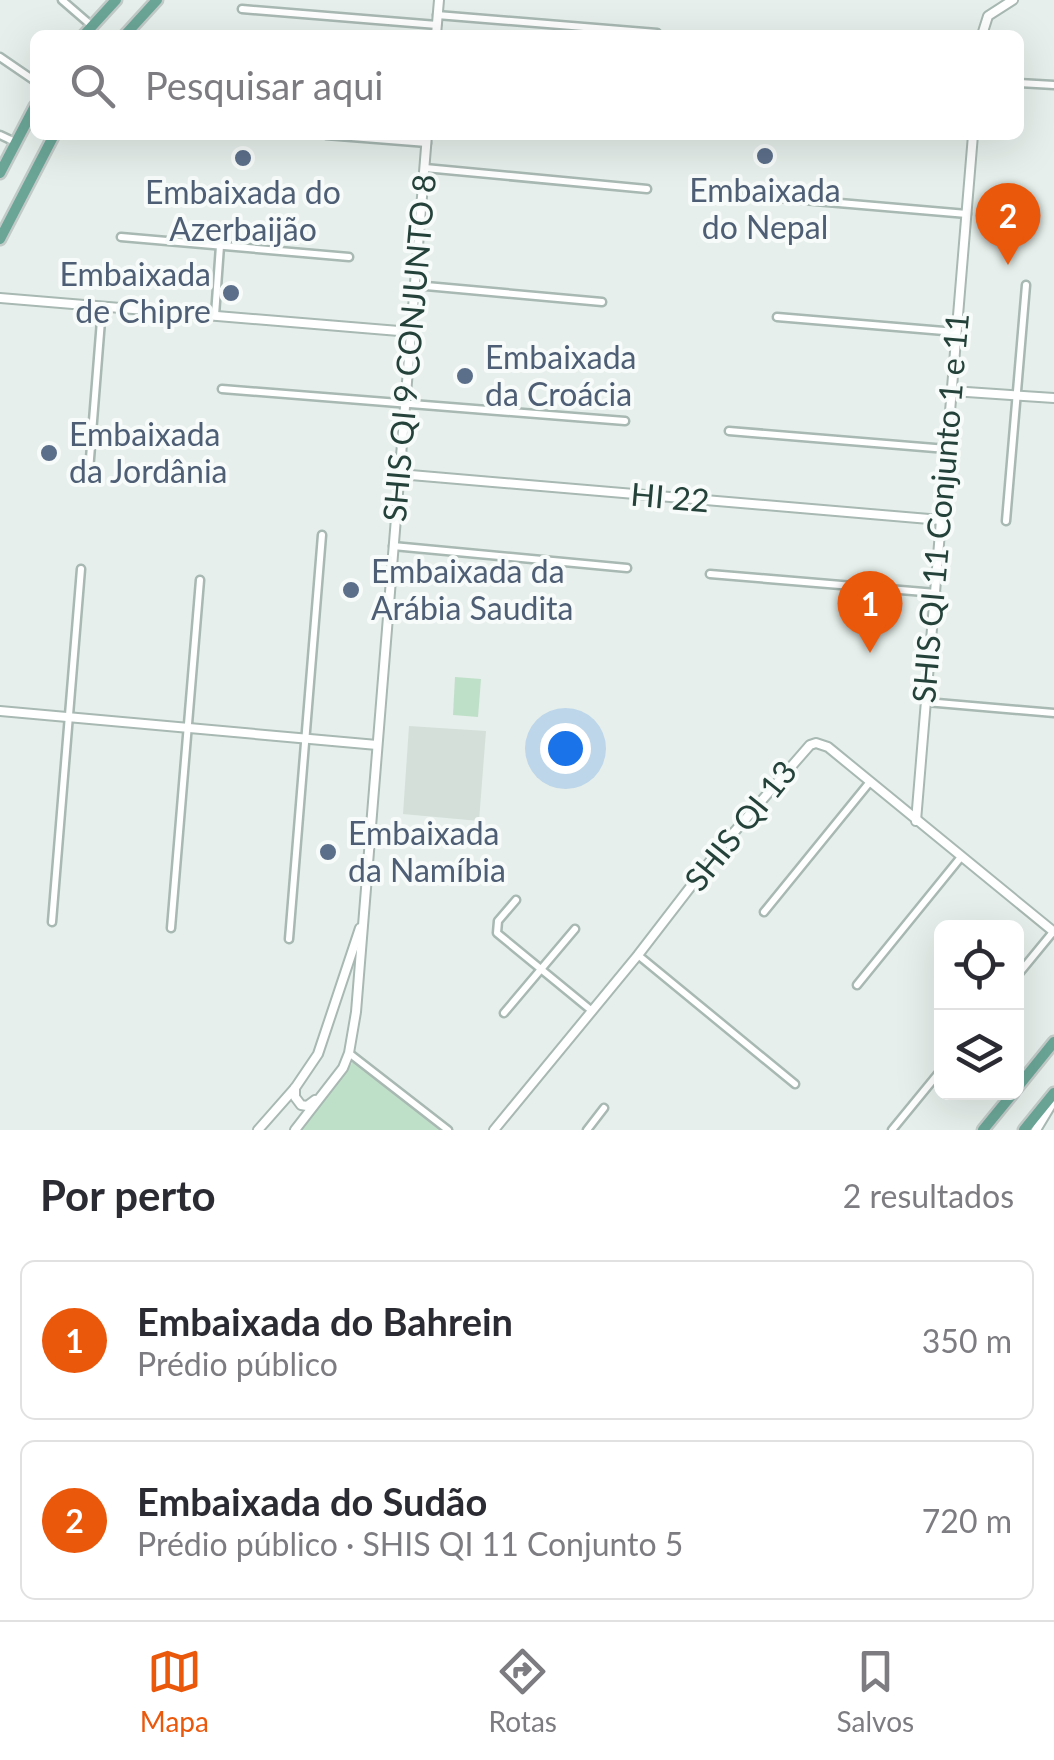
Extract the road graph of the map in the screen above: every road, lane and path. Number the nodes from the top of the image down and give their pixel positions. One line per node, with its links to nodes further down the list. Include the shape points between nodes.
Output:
1 (62, 0): 8 (street)
2 (116, 0): 8 (main road)
3 (439, 0): 7 (street)
4 (1013, 0): 11 (street, via 988,16)
5 (153, 2): 9 (main road)
6 (242, 9): 7 (street)
7 (437, 25): 10 (street)
8 (88, 30)
9 (129, 30)
10 (574, 30)
11 (984, 30)
12 (0, 57): 13 (street)
13 (30, 78)
14 (1024, 83): 15 (street)
15 (1054, 86)
16 (30, 115): 21 (main road)
17 (0, 135): 21 (street)
18 (51, 140): 26 (main road)
19 (427, 140): 22 (street, SHIS QI 9 CONJUNTO 8)
20 (973, 140): 28 (street, SHIS QI 11 Conjunto 1 e 11)
21 (16, 142): 23 (main road)
22 (425, 168): 24 (street); 33 (street, SHIS QI 9 CONJUNTO 8)
23 (0, 173)
24 (647, 188)
25 (746, 195): 28 (street)
26 (17, 206): 27 (main road); 29 (main road)
27 (2, 213): 29 (main road)
28 (966, 214): 41 (street, SHIS QI 11 Conjunto 1 e 11)
29 (2, 234)
30 (121, 237): 31 (street)
31 (220, 246): 32 (street); 38 (street)
32 (349, 257)
33 (415, 285): 36 (street); 40 (street, SHIS QI 9 CONJUNTO 8)
34 (1026, 285): 44 (street)
35 (0, 298): 37 (street)
36 (602, 302)
37 (102, 308): 38 (street); 50 (street)
38 (215, 315): 40 (street)
39 (777, 317): 41 (street)
40 (411, 332): 46 (street, SHIS QI 9 CONJUNTO 8)
41 (956, 332): 43 (street, SHIS QI 11 Conjunto 1 e 11)
42 (222, 389): 46 (street)
43 (952, 391): 44 (street); 49 (street, SHIS QI 11 Conjunto 1 e 11)
44 (1017, 395): 45 (street); 53 (street)
45 (1054, 398)
46 (405, 403): 47 (street); 51 (street, SHIS QI 9 CONJUNTO 8)
47 (625, 420)
48 (729, 431): 49 (street)
49 (947, 448): 52 (street, SHIS QI 11 Conjunto 1 e 11)
50 (89, 470)
51 (399, 474): 52 (street, HI 22); 55 (street, SHIS QI 9 CONJUNTO 8)
52 (941, 520): 60 (street, SHIS QI 11 Conjunto 1 e 11)
53 (1006, 521)
54 (322, 535): 66 (street)
55 (394, 546): 56 (street); 67 (street, SHIS QI 9 CONJUNTO 8)
56 (626, 568)
57 (81, 569): 64 (street)
58 (710, 574): 60 (street)
59 (200, 580): 65 (street)
60 (936, 593): 61 (street, SHIS QI 11 Conjunto 1 e 11)
61 (925, 702): 63 (street); 69 (street, SHIS QI 11 Conjunto 1 e 11)
62 (0, 711): 64 (street)
63 (1054, 713)
64 (70, 718): 65 (street); 74 (street)
65 (187, 728): 66 (street); 75 (street)
66 (305, 738): 67 (street); 78 (street)
67 (377, 745): 73 (street, SHIS QI 9 CONJUNTO 8)
68 (870, 783): 69 (street, SHIS QI 13); 72 (street); 79 (street, SHIS QI 13, via 828,747 810,745)
69 (916, 821): 70 (street, SHIS QI 13)
70 (961, 857): 77 (street, SHIS QI 13); 82 (street)
71 (516, 900): 81 (street, via 498,921 497,934)
72 (764, 912)
73 (363, 919): 83 (street); 85 (street)
74 (52, 922)
75 (171, 928)
76 (576, 929): 81 (street)
77 (1054, 932): 80 (street)
78 (289, 940)
79 (638, 956): 84 (street, SHIS QI 13); 91 (street)
80 (1024, 968)
81 (542, 971): 84 (street); 86 (street)
82 (858, 985)
83 (335, 1006): 85 (street, via 346,1003); 92 (street, via 318,1054)
84 (592, 1011): 100 (street, SHIS QI 13)
85 (356, 1012): 88 (street)
86 (504, 1014)
87 (1054, 1042): 90 (main road)
88 (349, 1053): 93 (street); 99 (street)
89 (934, 1079): 102 (street)
90 (1024, 1080)
91 (795, 1084)
92 (294, 1088): 93 (street, via 298,1104 307,1106); 97 (street)
93 (328, 1090): 98 (street)
94 (1054, 1097): 104 (main road); 105 (street)
95 (1008, 1100): 103 (main road)
96 (604, 1108): 101 (street)
97 (258, 1130)
98 (295, 1130)
99 (448, 1130)
100 (494, 1130)
101 (586, 1130)
102 (892, 1130)
103 (984, 1130)
104 (1024, 1130)
105 (1036, 1130)

